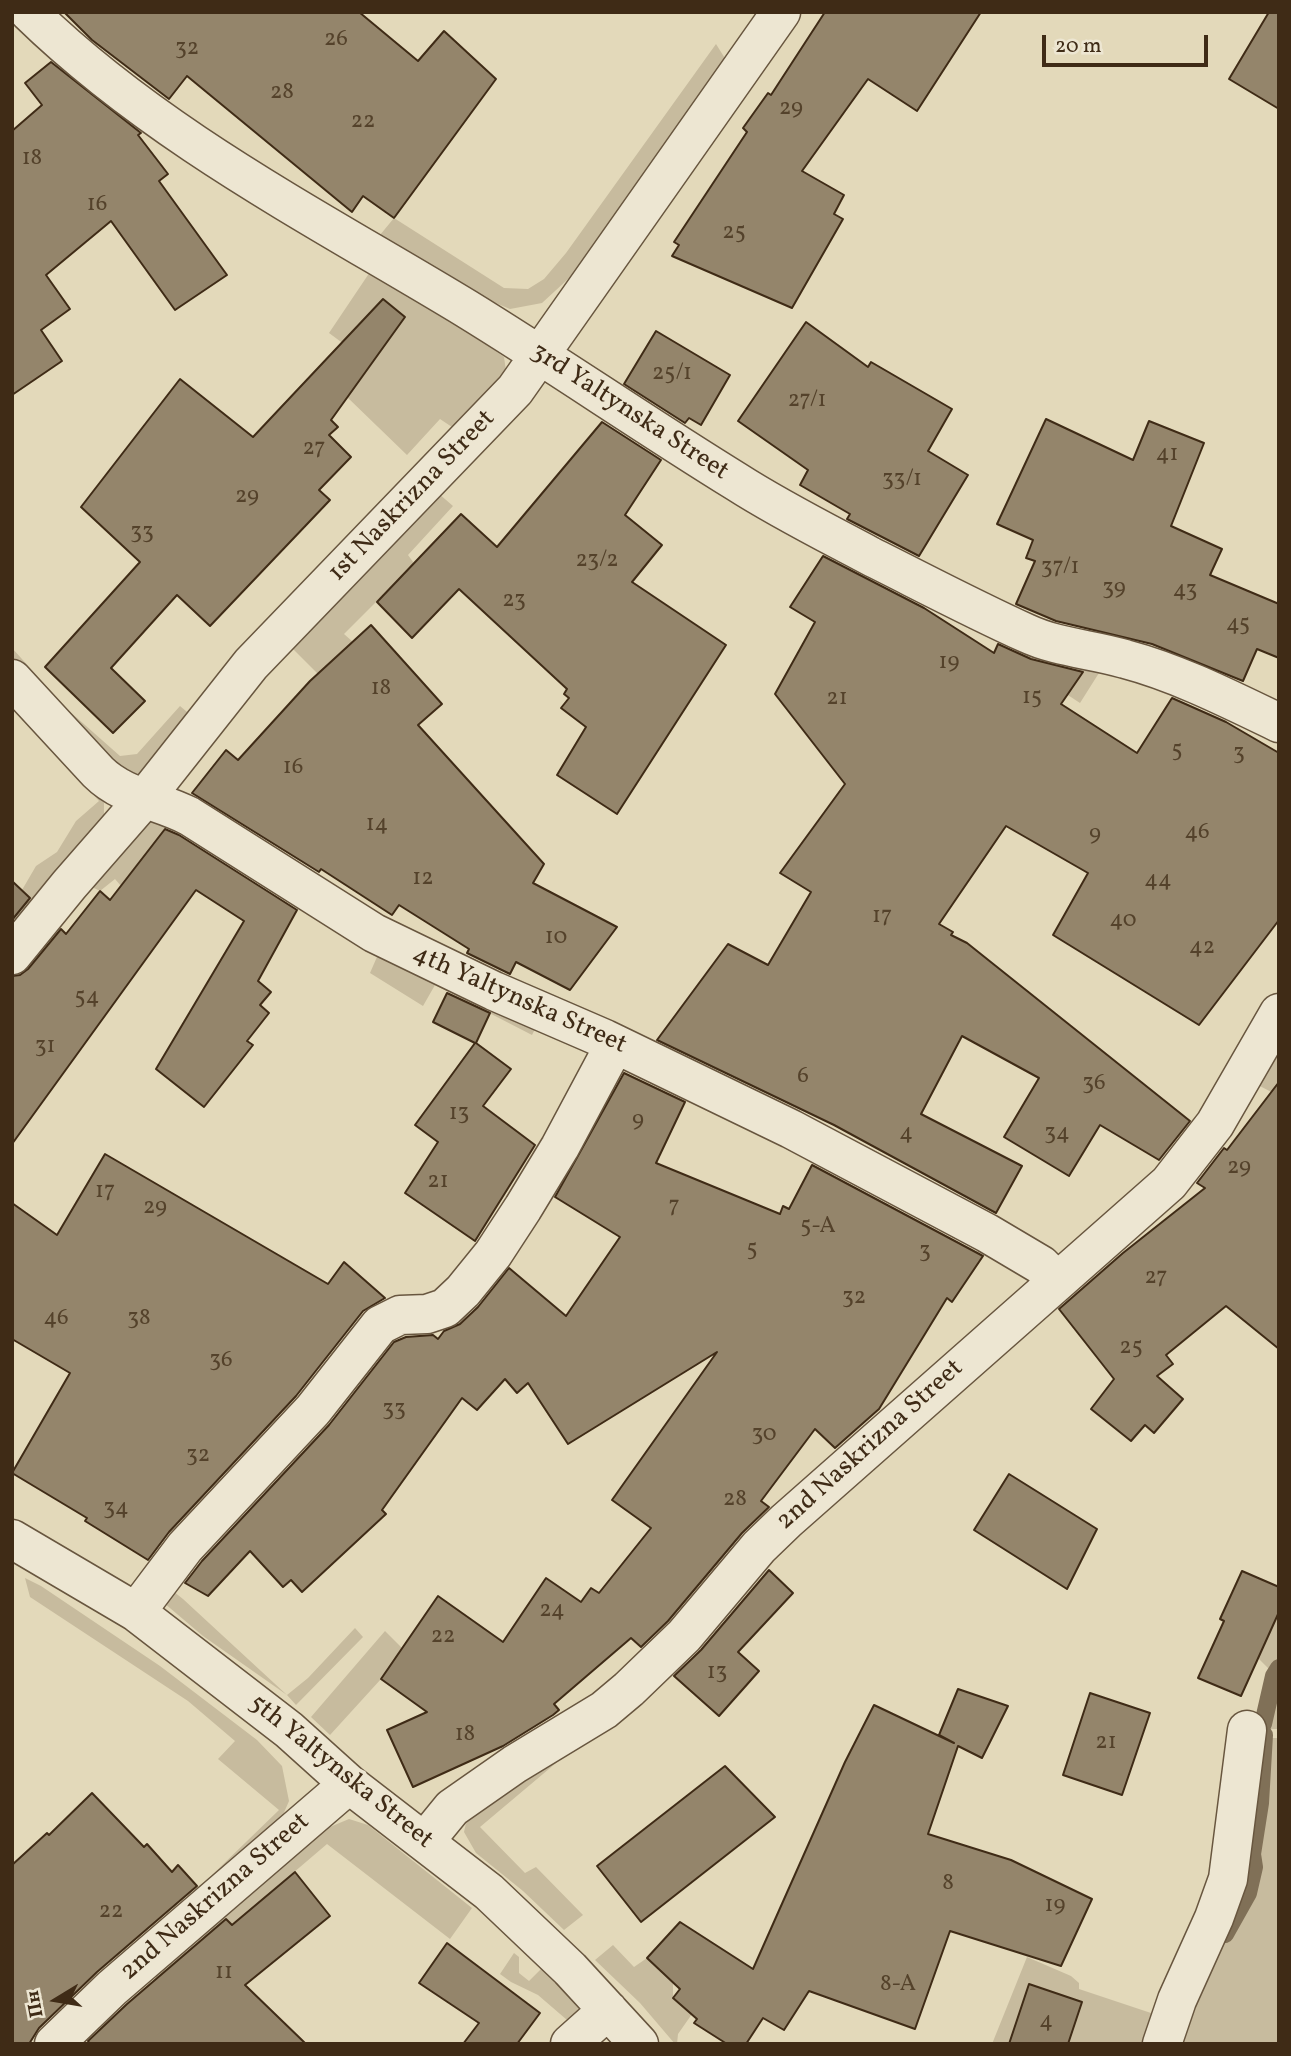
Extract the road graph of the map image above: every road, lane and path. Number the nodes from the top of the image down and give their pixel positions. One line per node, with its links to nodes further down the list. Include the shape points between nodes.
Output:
1 (29, 12): 3 (street, 3rd Yaltynska Street, via 83,62 171,127)
2 (781, 12): 3 (street, 1st Naskrizna Street)
3 (540, 356): 5 (street, 3rd Yaltynska Street, via 740,484 972,608 1056,645 1135,662); 6 (street, 1st Naskrizna Street, via 498,409 251,664)
4 (12, 679): 6 (street, 4th Yaltynska Street, via 110,784)
5 (1279, 723)
6 (145, 798): 7 (street, 1st Naskrizna Street); 9 (street, 4th Yaltynska Street, via 189,816 374,933)
7 (12, 955)
8 (1279, 1013): 10 (street, 2nd Naskrizna Street, via 1226,1107 1183,1166)
9 (615, 1044): 10 (street, 4th Yaltynska Street, via 791,1129 987,1233 1041,1265); 12 (street, via 523,1209 463,1291 439,1311 400,1315 380,1325 313,1410 185,1547)
10 (1056, 1281): 15 (street, 2nd Naskrizna Street, via 759,1547 684,1636 629,1689 452,1808)
11 (12, 1539): 12 (street, 5th Yaltynska Street)
12 (136, 1612): 14 (street, 5th Yaltynska Street, via 289,1730)
13 (1247, 1730): 20 (street, via 1228,1879)
14 (349, 1784): 15 (street, 5th Yaltynska Street); 17 (street, 2nd Naskrizna Street, via 112,1988)
15 (425, 1841): 16 (street, 5th Yaltynska Street, via 536,1935)
16 (608, 2010): 18 (street); 19 (street, 5th Yaltynska Street)
17 (54, 2044)
18 (569, 2044)
19 (639, 2044)
20 (1162, 2044)

